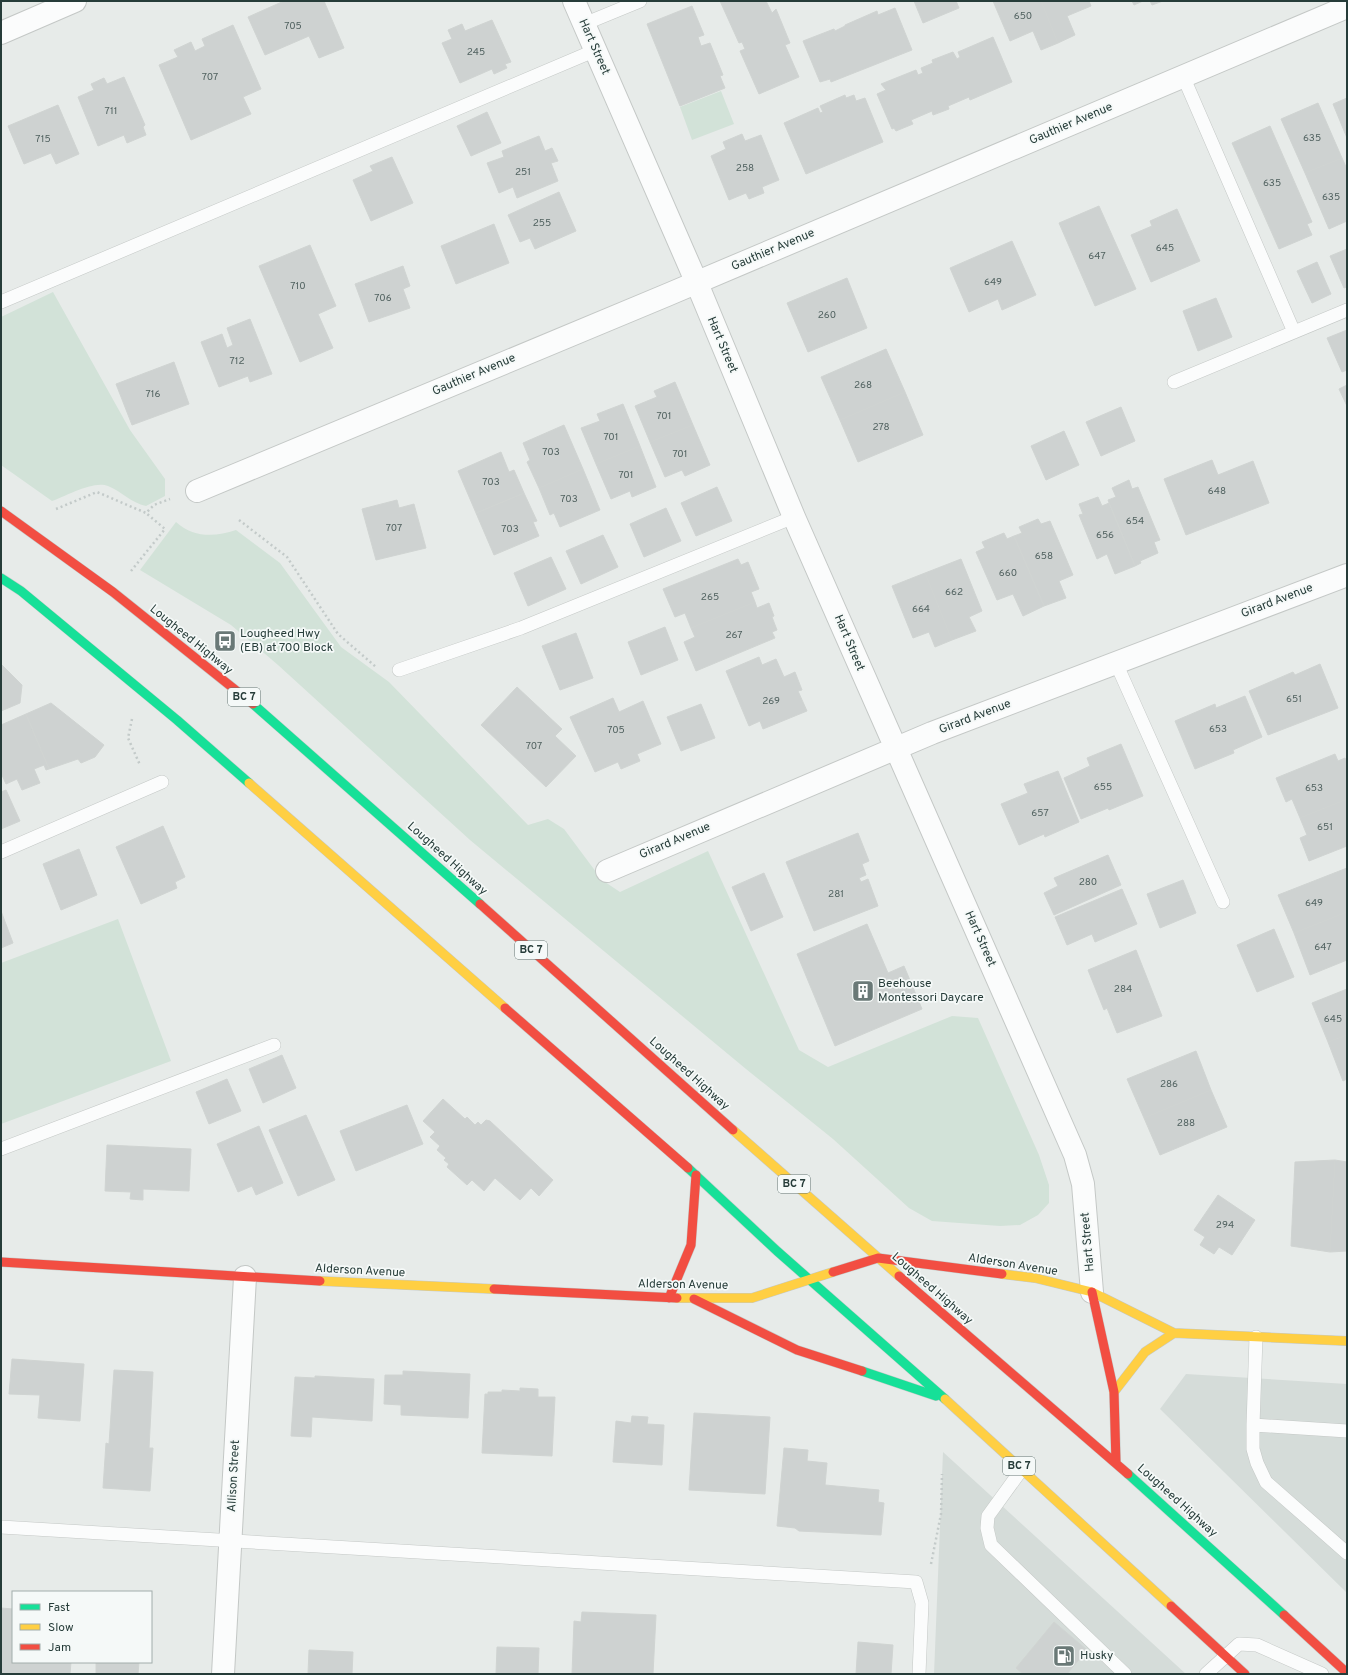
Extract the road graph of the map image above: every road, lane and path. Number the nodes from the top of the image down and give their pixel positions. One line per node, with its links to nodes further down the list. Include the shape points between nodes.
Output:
1 (75, 1): 6 (street)
2 (574, 1): 5 (street, Hart Street)
3 (640, 1): 5 (lane)
4 (1347, 7): 8 (street, Gauthier Avenue)
5 (584, 24): 7 (street, Hart Street)
6 (1, 33)
7 (596, 50): 9 (street, Hart Street); 10 (lane)
8 (1182, 76): 9 (street, Gauthier Avenue); 12 (lane)
9 (696, 281): 14 (street, Gauthier Avenue); 18 (street, Hart Street)
10 (1, 302)
11 (1347, 310): 12 (lane)
12 (1294, 332): 13 (lane)
13 (1174, 382)
14 (197, 491): 17 (path, via 154,504)
15 (56, 509): 17 (path, via 97,492)
16 (1, 511): 35 (main road, Lougheed Highway / BC 7, via 113,592 277,724)
17 (146, 513): 20 (path, via 165,529)
18 (794, 517): 24 (lane, via 521,628); 26 (street, Hart Street)
19 (239, 520): 24 (path, via 287,557 338,634 380,670)
20 (130, 573)
21 (1347, 575): 23 (street, Girard Avenue)
22 (1, 578): 34 (main road, BC 7, via 21,591 177,720)
23 (1116, 663): 26 (street, Girard Avenue); 31 (lane)
24 (399, 670)
25 (132, 717): 28 (path, via 128,738)
26 (895, 748): 30 (street, Girard Avenue); 39 (street, Hart Street, via 1075,1155 1083,1184)
27 (162, 782): 28 (lane)
28 (150, 788): 29 (lane)
29 (1, 852)
30 (607, 871)
31 (1223, 902)
32 (274, 1045): 33 (lane)
33 (1, 1149)
34 (696, 1175): 38 (main road, BC 7); 40 (main road, via 691,1245)
35 (878, 1258): 38 (main road, Alderson Avenue); 39 (main road, Alderson Avenue, via 1035,1278); 49 (main road, Lougheed Highway / BC 7)
36 (1, 1262): 37 (main road, Alderson Avenue)
37 (245, 1277): 40 (main road, Alderson Avenue); 53 (street, Allison Street)
38 (809, 1280): 41 (main road, Alderson Avenue, via 752,1298); 46 (main road, BC 7)
39 (1092, 1292): 42 (main road, Alderson Avenue); 45 (main road)
40 (669, 1298): 41 (main road, Alderson Avenue)
41 (694, 1299): 46 (main road, via 797,1350)
42 (1174, 1333): 43 (main road, Alderson Avenue); 45 (main road, via 1145,1352)
43 (1256, 1337): 44 (main road, Alderson Avenue); 47 (lane)
44 (1347, 1341)
45 (1114, 1392): 49 (main road)
46 (945, 1399): 50 (main road, BC 7)
47 (1253, 1425): 48 (lane); 54 (lane, via 1253,1449 1266,1482)
48 (1347, 1430)
49 (1116, 1463): 57 (main road, Lougheed Highway / BC 7)
50 (1022, 1469): 56 (main road, BC 7); 60 (lane, via 988,1516 987,1528 991,1545)
51 (942, 1474): 55 (path, via 941,1514)
52 (1, 1527): 53 (lane)
53 (231, 1540): 55 (lane, via 916,1582); 58 (street, Allison Street)
54 (1347, 1553)
55 (922, 1602): 59 (lane)
56 (1226, 1656): 61 (lane); 62 (main road, BC 7); 63 (lane, via 1239,1644 1257,1645)
57 (1347, 1673)
58 (223, 1674)
59 (919, 1674)
60 (1125, 1674)
61 (1206, 1674)
62 (1245, 1674)
63 (1322, 1674)

